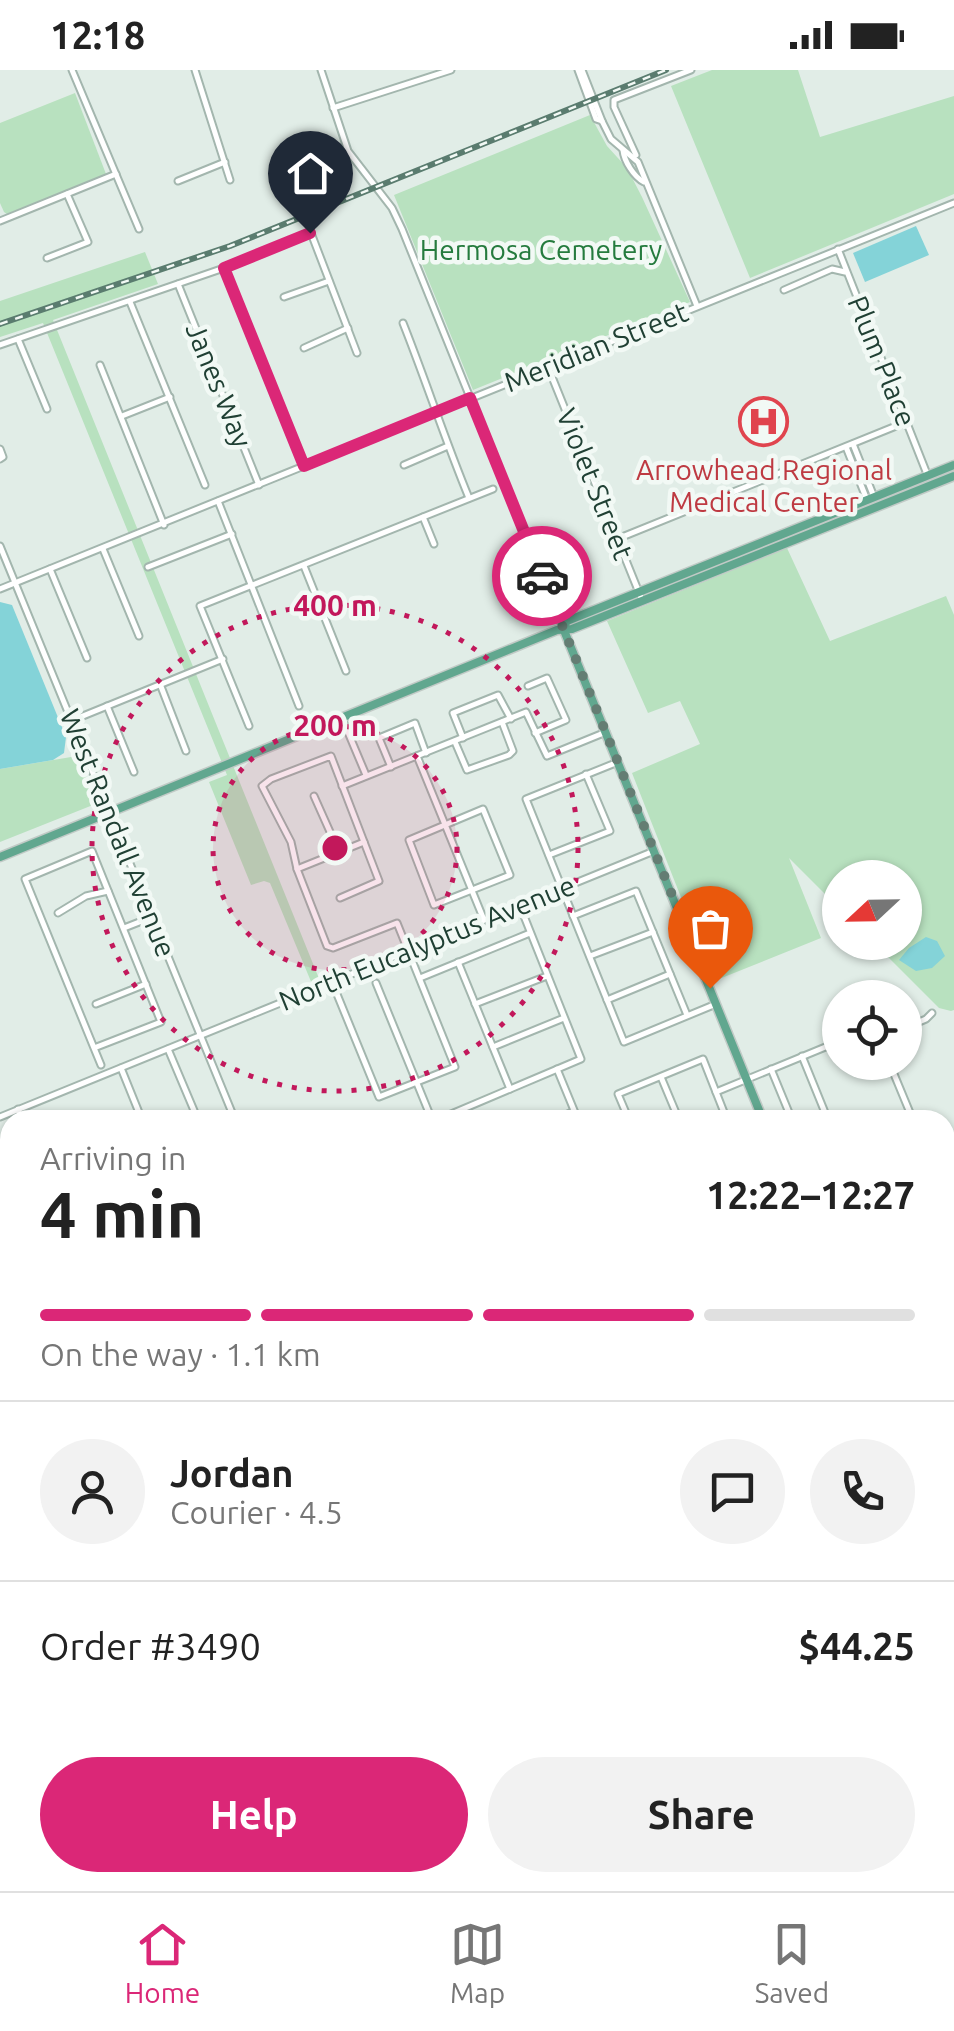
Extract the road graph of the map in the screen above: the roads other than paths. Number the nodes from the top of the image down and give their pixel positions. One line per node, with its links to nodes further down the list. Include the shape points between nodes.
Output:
1 (72, 70): 12 (street)
2 (196, 70): 10 (street)
3 (321, 70): 7 (street)
4 (451, 70): 7 (street)
5 (580, 70): 9 (street)
6 (691, 70): 8 (street, via 614,100)
7 (333, 108): 39 (street, via 350,156 402,228)
8 (628, 136): 9 (street); 11 (street)
9 (622, 149): 11 (street); 15 (street)
10 (225, 162): 13 (street); 14 (street)
11 (638, 162): 15 (street)
12 (116, 174): 16 (street); 19 (street)
13 (178, 180)
14 (230, 180)
15 (644, 182): 29 (street)
16 (67, 194): 18 (street); 21 (street, via 88,242)
17 (954, 203): 20 (street, Meridian Street)
18 (1, 218)
19 (139, 228)
20 (838, 248): 23 (street, Plum Place); 29 (street, Meridian Street)
21 (47, 258)
22 (224, 268): 24 (street, via 310,233); 25 (street); 49 (street)
23 (845, 272): 26 (street, via 832,270); 43 (street, Plum Place)
24 (329, 281): 27 (street); 31 (street)
25 (178, 284): 28 (street); 55 (street, Janes Way)
26 (784, 290)
27 (284, 298)
28 (130, 301): 32 (street); 38 (street)
29 (697, 306): 37 (street, Meridian Street)
30 (403, 323): 41 (street)
31 (348, 328): 34 (street); 35 (street)
32 (18, 338): 33 (street); 40 (street)
33 (0, 345)
34 (304, 348)
35 (358, 354)
36 (100, 366): 42 (street)
37 (548, 367): 39 (street, Meridian Street); 64 (street, Violet Street)
38 (170, 397): 42 (street); 54 (street)
39 (470, 398): 41 (street, Meridian Street); 75 (street)
40 (47, 409)
41 (434, 414): 45 (street); 49 (street, Meridian Street)
42 (122, 416): 62 (street)
43 (906, 422): 44 (street); 51 (street, Plum Place)
44 (849, 445): 60 (street); 64 (street)
45 (448, 446): 48 (street); 57 (street)
46 (0, 448): 47 (street)
47 (2, 458)
48 (404, 465)
49 (304, 466): 55 (street, Meridian Street)
50 (954, 466): 51 (main road)
51 (927, 474): 53 (main road)
52 (954, 476): 58 (main road)
53 (906, 483): 58 (main road); 60 (main road)
54 (205, 484)
55 (259, 485): 59 (street, Meridian Street)
56 (493, 489): 57 (street)
57 (469, 498): 61 (street)
58 (892, 499): 60 (main road)
59 (218, 501): 62 (street, Meridian Street); 63 (street)
60 (872, 502): 74 (main road)
61 (423, 517): 65 (street); 68 (street)
62 (164, 525): 67 (street, Meridian Street)
63 (232, 534): 69 (street); 72 (street)
64 (617, 539): 74 (street, Violet Street)
65 (434, 544)
66 (0, 546): 71 (street, West Randall Avenue)
67 (102, 549): 70 (street, Meridian Street); 76 (street)
68 (304, 566): 72 (street); 79 (street)
69 (148, 568)
70 (50, 569): 71 (street, Meridian Street); 77 (street)
71 (15, 583): 73 (street, Meridian Street); 86 (street, West Randall Avenue)
72 (252, 585): 78 (street, via 200,606); 83 (street)
73 (0, 590)
74 (640, 596): 75 (main road, via 572,630)
75 (563, 628): 84 (main road); 89 (main road)
76 (139, 636)
77 (87, 658)
78 (223, 659): 80 (street); 88 (street)
79 (346, 671)
80 (160, 684): 82 (street); 93 (street)
81 (528, 686): 90 (street, via 547,678 566,720)
82 (108, 706): 86 (street); 98 (street)
83 (299, 706)
84 (342, 718): 100 (street); 103 (main road)
85 (510, 718): 87 (street); 90 (street, via 526,712); 91 (street, via 498,695 453,713)
86 (73, 720): 103 (street, West Randall Avenue)
87 (502, 722): 91 (street); 92 (street, via 509,755 467,770)
88 (248, 726)
89 (606, 732): 90 (street, via 547,756); 96 (main road)
90 (535, 733)
91 (463, 738): 92 (street)
92 (455, 742): 94 (street)
93 (186, 750)
94 (426, 753): 95 (street); 97 (street, via 414,723 379,738)
95 (417, 756): 97 (street); 104 (street)
96 (618, 762): 99 (street); 106 (main road)
97 (391, 767): 100 (street)
98 (134, 772)
99 (586, 774): 108 (street, via 526,799); 108 (street, via 610,831)
100 (366, 777): 101 (street)
101 (342, 786): 105 (street); 110 (street, via 331,756 262,786)
102 (314, 796): 107 (street)
103 (110, 812): 109 (main road); 118 (street, West Randall Avenue)
104 (445, 825): 113 (street); 113 (street, via 408,842 431,902); 113 (street, via 483,809 510,876)
105 (364, 842): 107 (street); 114 (street, via 379,881)
106 (654, 851): 111 (street, North Eucalyptus Avenue); 135 (main road)
107 (339, 852): 110 (street)
108 (549, 855): 111 (street)
109 (0, 857)
110 (298, 869): 123 (street, via 327,946 397,922)
111 (562, 888): 115 (street, North Eucalyptus Avenue); 117 (street)
112 (108, 891): 116 (street); 120 (street); 142 (street, via 92,852 25,880)
113 (472, 891): 119 (street)
114 (340, 898)
115 (520, 906): 119 (street, North Eucalyptus Avenue); 122 (street)
116 (58, 913)
117 (573, 916): 121 (street, via 636,891); 124 (street)
118 (152, 917): 120 (street); 140 (street, West Randall Avenue)
119 (484, 920): 123 (street, North Eucalyptus Avenue)
120 (124, 928): 131 (street)
121 (653, 932): 124 (street); 126 (street)
122 (530, 933): 125 (street); 127 (street)
123 (409, 950): 128 (street); 129 (street, North Eucalyptus Avenue)
124 (589, 956): 132 (street)
125 (458, 962): 128 (street); 134 (street)
126 (670, 974): 132 (street); 137 (street)
127 (547, 976): 134 (street); 138 (street)
128 (420, 978): 153 (street, via 456,1067)
129 (332, 982): 140 (street, North Eucalyptus Avenue); 153 (street, via 379,1097)
130 (376, 983): 153 (street)
131 (146, 984): 133 (street); 142 (street, via 161,1022)
132 (607, 1000): 137 (street, via 624,1042)
133 (96, 1004)
134 (476, 1004): 141 (street)
135 (716, 1004): 137 (street); 151 (main road)
136 (932, 1012): 139 (street)
137 (688, 1015)
138 (565, 1017): 141 (street); 148 (street, via 581,1059)
139 (922, 1021)
140 (200, 1036): 144 (street, North Eucalyptus Avenue); 159 (street, West Randall Avenue)
141 (492, 1047): 154 (street)
142 (94, 1048): 146 (street)
143 (822, 1048): 145 (street)
144 (168, 1049): 147 (street, North Eucalyptus Avenue); 158 (street)
145 (802, 1056): 149 (street); 168 (street)
146 (101, 1065)
147 (121, 1068): 156 (street, North Eucalyptus Avenue); 157 (street)
148 (557, 1069): 154 (street); 162 (street)
149 (772, 1069): 151 (street); 167 (street)
150 (661, 1077): 155 (street, via 703,1060); 163 (street, via 618,1094); 164 (street)
151 (746, 1079): 155 (street); 166 (main road)
152 (896, 1080): 169 (street)
153 (416, 1082): 160 (street)
154 (510, 1089): 161 (street)
155 (716, 1092): 165 (street)
156 (18, 1110)
157 (138, 1110)
158 (194, 1110)
159 (231, 1110)
160 (429, 1110)
161 (459, 1110)
162 (575, 1110)
163 (625, 1110)
164 (675, 1110)
165 (724, 1110)
166 (759, 1110)
167 (788, 1110)
168 (824, 1110)
169 (909, 1110)

